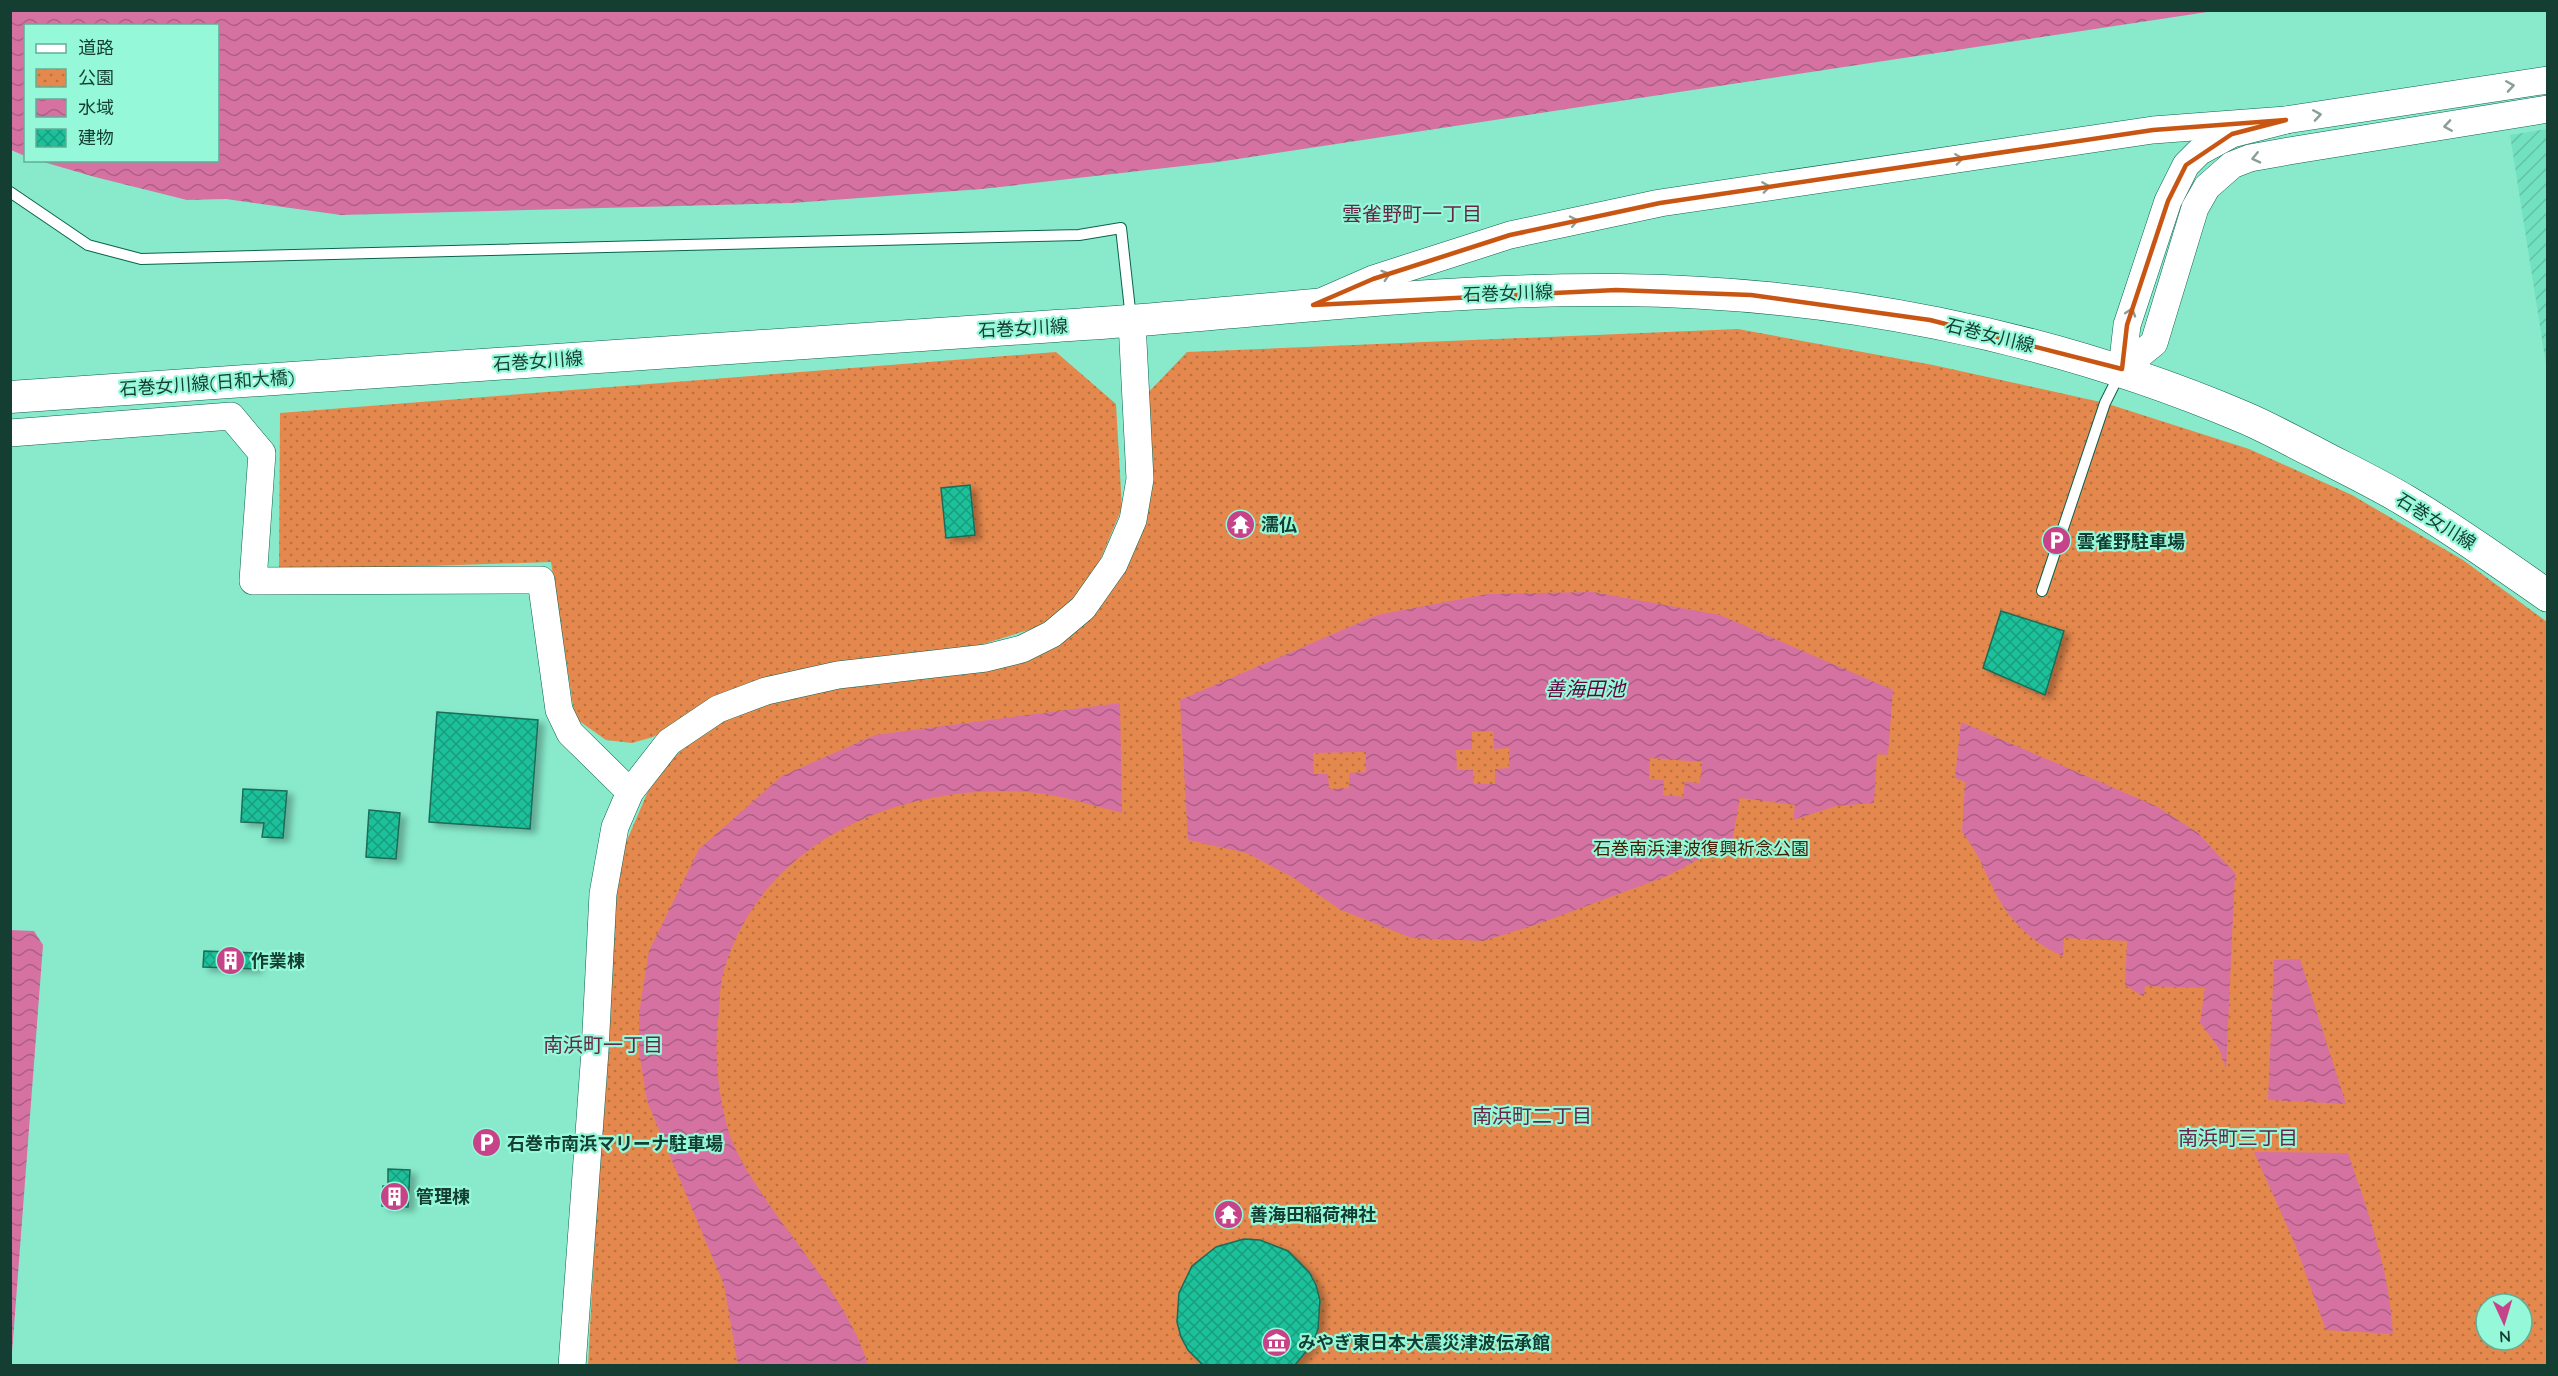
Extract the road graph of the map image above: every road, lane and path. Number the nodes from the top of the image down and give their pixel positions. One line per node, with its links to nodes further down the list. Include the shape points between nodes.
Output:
1 (2547, 80): 3 (street, one-way to 1)
2 (2547, 109): 8 (street, one-way to 8, via 2289,151 2232,165 2207,187 2195,208 2154,343)
3 (2286, 120): 5 (street, one-way to 3, via 1373,279 1510,235 1660,203 2153,130); 8 (street, one-way to 3, via 2127,324 2168,201 2186,165 2199,152 2232,134)
4 (10, 192): 6 (lane, via 88,245 141,260 1079,235 1121,228)
5 (1313, 305): 6 (main road, 石巻女川線); 8 (main road, 石巻女川線, via 1616,290 1751,295 1930,320)
6 (1132, 322): 7 (main road, 石巻女川線); 13 (street, via 1140,479 1133,520 1114,564 1083,608 1052,634 1022,649 986,658 838,675 766,691 718,709 669,742)
7 (404, 369): 9 (main road, 石巻女川線(日和大橋))
8 (2122, 369): 11 (lane, via 2105,403); 12 (main road, 石巻女川線, via 2249,419 2394,494 2484,550)
9 (10, 397)
10 (10, 433): 13 (street, via 231,416 262,453 253,581 541,580 559,710 570,733)
11 (2042, 591)
12 (2547, 596)
13 (630, 792): 14 (street, via 615,827 603,894)
14 (572, 1365)

